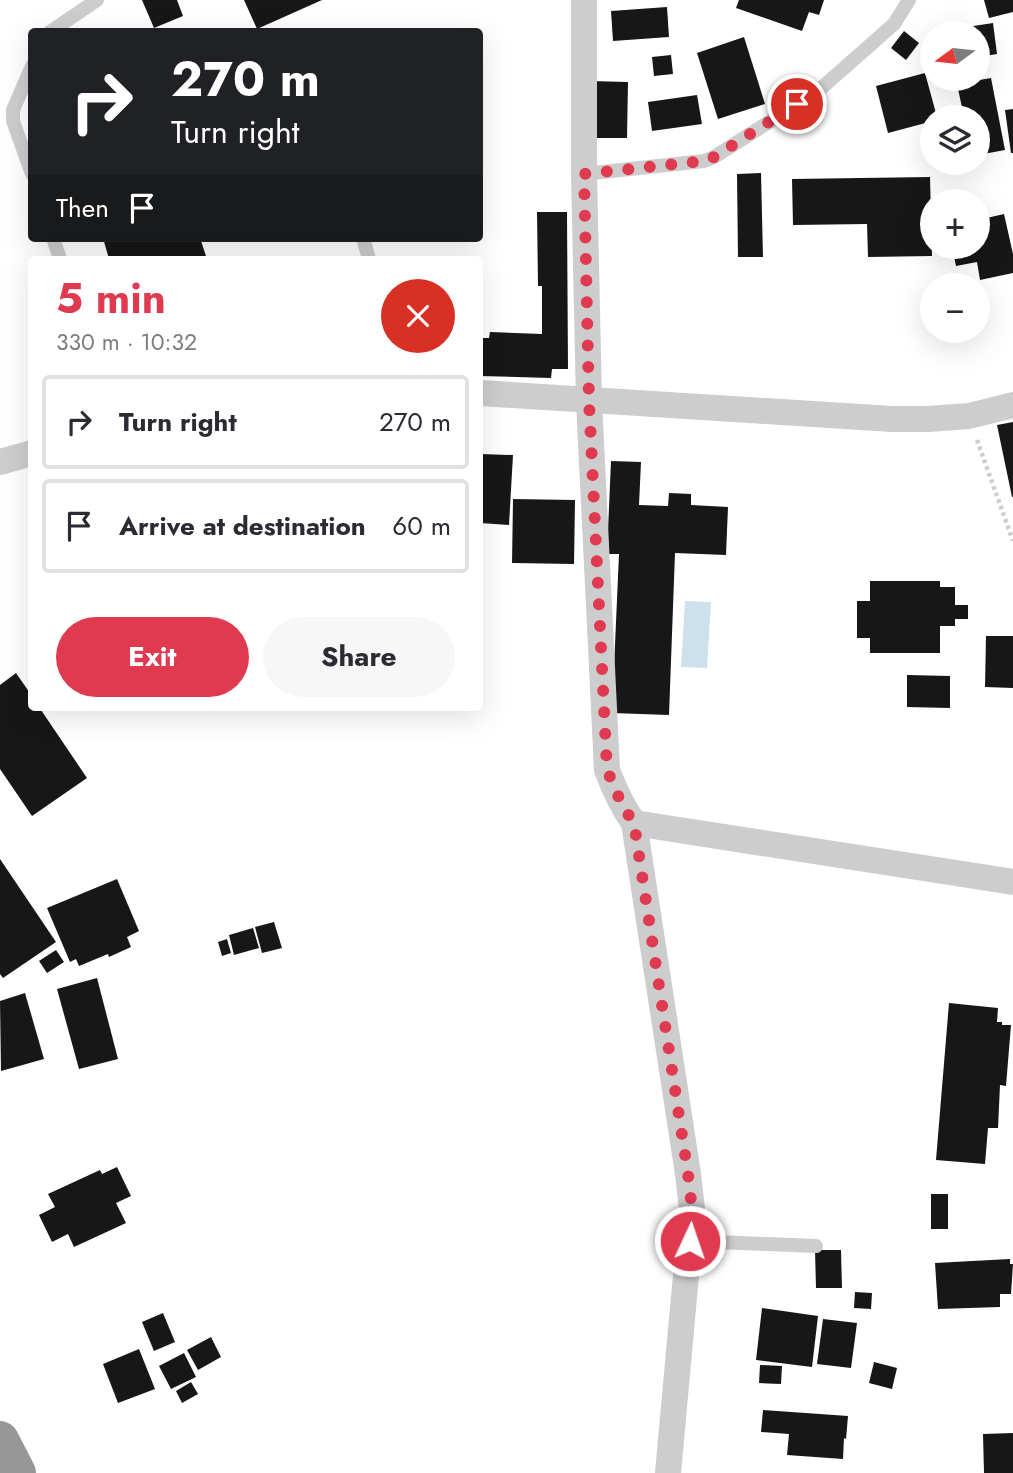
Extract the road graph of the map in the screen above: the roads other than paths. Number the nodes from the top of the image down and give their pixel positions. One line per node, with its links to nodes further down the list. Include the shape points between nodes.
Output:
1 (97, 0): 4 (lane)
2 (584, 0): 7 (street)
3 (909, 0): 7 (lane, via 894,24 818,91 714,157)
4 (56, 28)
5 (28, 75): 6 (lane, via 13,121)
6 (28, 163)
7 (584, 174): 9 (street)
8 (483, 393): 9 (street)
9 (589, 401): 10 (street, via 891,419 969,416); 13 (street, via 607,770)
10 (1013, 405)
11 (28, 454): 12 (street)
12 (0, 462)
13 (634, 823): 14 (street); 15 (street, via 688,1174)
14 (1013, 882)
15 (690, 1241): 16 (lane); 19 (street)
16 (816, 1246)
17 (0, 1440): 18 (highway)
18 (17, 1473)
19 (668, 1473)

